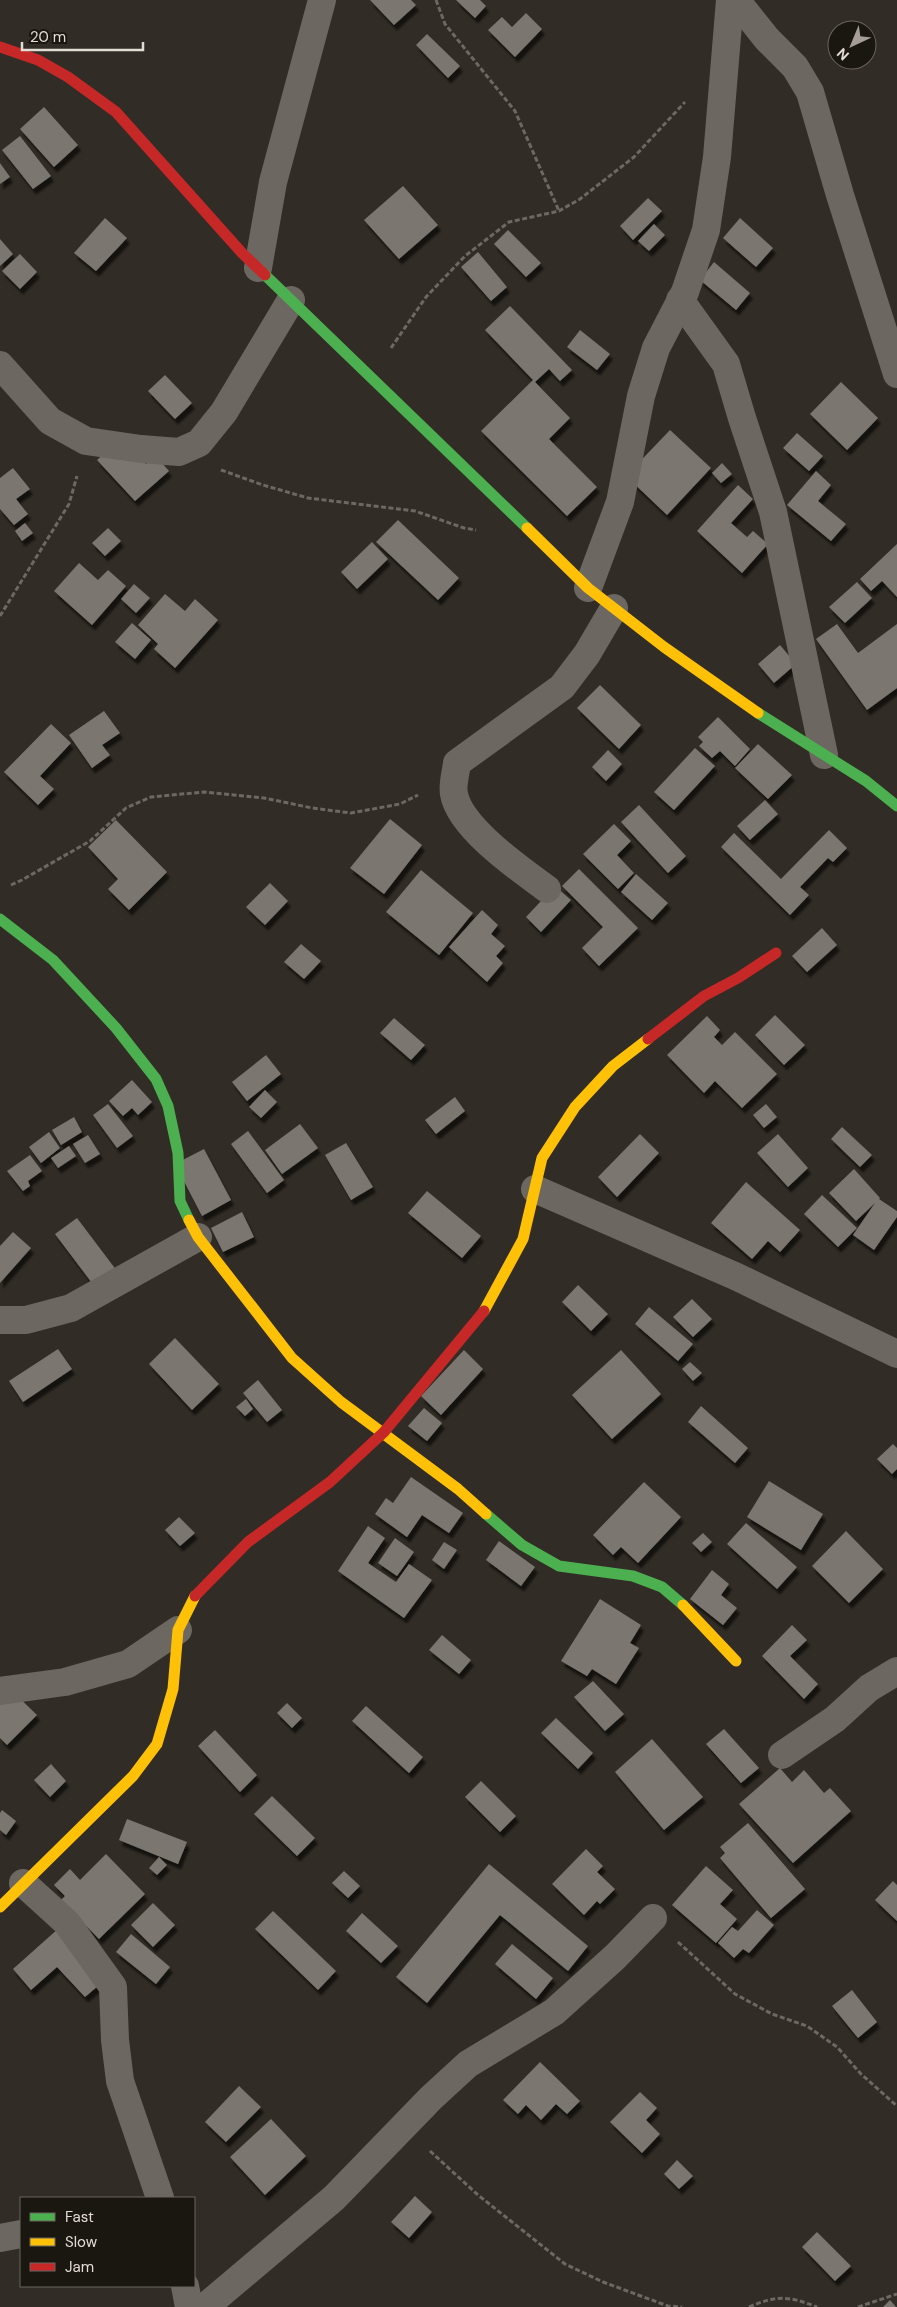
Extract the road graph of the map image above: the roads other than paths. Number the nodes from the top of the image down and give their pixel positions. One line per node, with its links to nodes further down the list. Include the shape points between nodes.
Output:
1 (322, 0): 5 (street, via 273,182)
2 (730, 0): 7 (street, via 718,158 706,230)
3 (736, 0): 9 (street, via 767,39 795,67 810,92)
4 (0, 47): 5 (street, via 38,60 116,112)
5 (258, 268): 6 (street)
6 (291, 300): 8 (street, via 224,412 199,443 180,452 86,441 50,421); 10 (street)
7 (680, 300): 10 (street, via 656,348 641,396 620,502); 12 (street, via 726,364 773,512)
8 (0, 365)
9 (897, 374)
10 (588, 588): 11 (street)
11 (614, 608): 12 (street, via 751,708); 14 (street, via 587,654 562,687 457,763 454,793 465,819 506,859)
12 (824, 755): 13 (street, via 866,781)
13 (897, 806)
14 (547, 890)
15 (0, 919): 18 (street, via 53,960 116,1028 156,1079 168,1106 178,1153 180,1201)
16 (776, 953): 17 (street, via 704,996 613,1066 575,1107 542,1158)
17 (535, 1189): 20 (street, via 735,1276); 21 (street, via 523,1239 488,1306)
18 (198, 1237): 19 (street, via 71,1308 26,1320); 21 (street, via 292,1358 341,1402)
19 (0, 1320)
20 (897, 1354)
21 (384, 1432): 22 (street, via 330,1482 248,1542 206,1583 192,1601); 23 (street, via 458,1488 522,1545 559,1566 633,1576 662,1586)
22 (178, 1630): 25 (street, via 128,1664 65,1682); 27 (street, via 174,1689 157,1744 133,1776)
23 (736, 1661)
24 (897, 1671): 26 (street, via 869,1688 836,1719)
25 (0, 1691)
26 (782, 1755)
27 (23, 1883): 28 (street); 30 (street, via 67,1923 113,1987 120,2081)
28 (0, 1907)
29 (653, 1918): 35 (street, via 554,2012 468,2064 334,2198)
30 (160, 2197)
31 (20, 2234): 32 (street)
32 (0, 2238)
33 (185, 2287): 34 (street)
34 (189, 2307)
35 (206, 2307)

